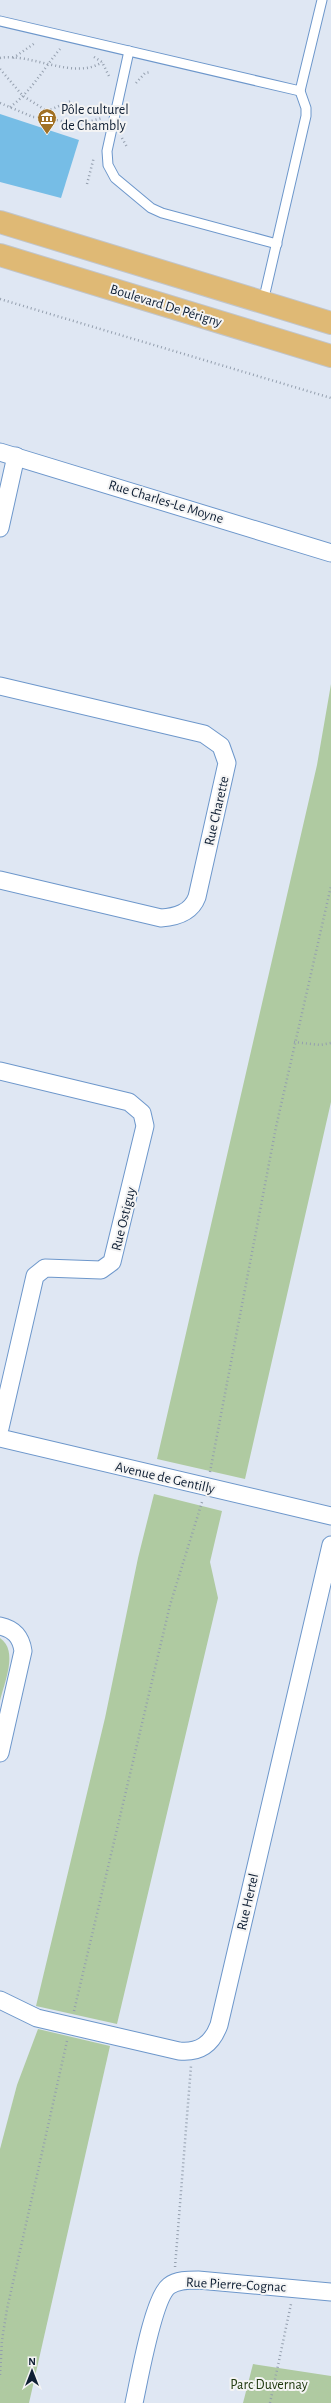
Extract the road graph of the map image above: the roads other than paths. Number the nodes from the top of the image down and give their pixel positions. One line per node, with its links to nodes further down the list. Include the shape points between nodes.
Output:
1 (322, 0): 4 (lane)
2 (0, 21): 3 (lane)
3 (129, 51): 4 (lane); 6 (lane, via 107,151 108,165 115,178 140,201 159,212)
4 (300, 91): 6 (lane, via 306,116)
5 (0, 222): 8 (main road)
6 (277, 244): 8 (lane)
7 (0, 255): 10 (main road, Boulevard De Périgny)
8 (263, 302): 9 (main road)
9 (331, 322)
10 (331, 356)
11 (8, 454): 12 (street); 13 (street, Rue Charles-Le Moyne)
12 (0, 528)
13 (331, 553)
14 (0, 686): 15 (street, Rue Charette, via 204,734 221,746 227,764 197,897 182,914 161,918)
15 (0, 880)
16 (0, 1071): 17 (street, Rue Ostiguy, via 129,1102 142,1113 145,1126 112,1262 105,1268 95,1270 45,1268 35,1276)
17 (0, 1428)
18 (0, 1438): 19 (street, Avenue de Gentilly)
19 (331, 1516)
20 (331, 1545): 23 (street, Rue Hertel, via 219,2025 213,2039 197,2051 179,2052 37,2018)
21 (0, 1626): 22 (street, via 12,1630 18,1636 24,1652)
22 (0, 1753)
23 (0, 2000)
24 (331, 2292): 25 (street, Rue Pierre-Cognac, via 198,2280 178,2281 169,2286 157,2304)
25 (134, 2403)

